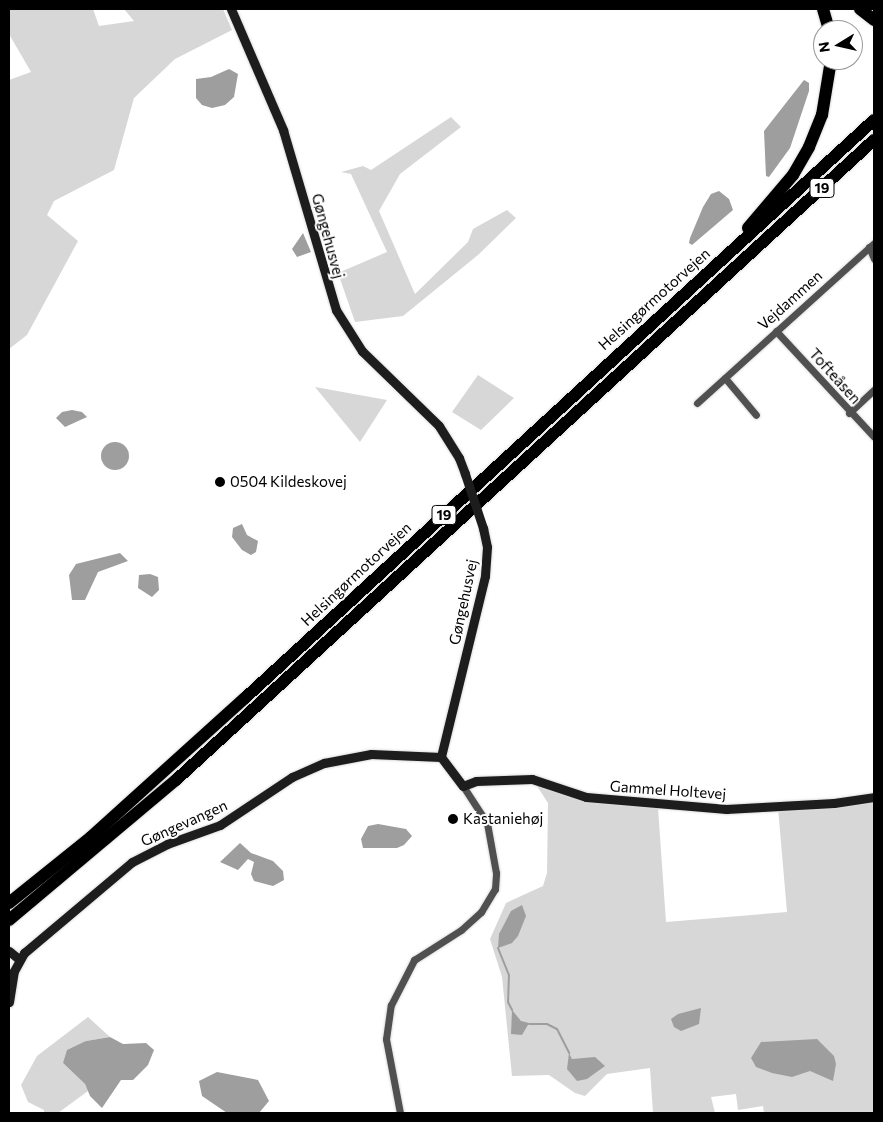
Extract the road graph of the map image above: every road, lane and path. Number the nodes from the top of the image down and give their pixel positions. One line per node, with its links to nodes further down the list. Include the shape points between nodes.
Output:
1 (231, 9): 19 (street, Gøngehusvej, bridge, via 283,130 336,310 362,351 439,426 459,458 483,528 487,547 485,576)
2 (860, 9): 5 (highway)
3 (871, 9): 4 (highway)
4 (874, 12)
5 (874, 20)
6 (829, 70): 11 (highway, via 822,115 793,175)
7 (874, 120): 11 (highway, Helsingørmotorvejen / 19)
8 (874, 140): 23 (highway, Helsingørmotorvejen / 19, via 176,780)
9 (872, 245): 10 (street); 12 (street, Vejdammen)
10 (874, 259)
11 (715, 264): 22 (highway, Helsingørmotorvejen / 19, via 245,698 103,826)
12 (776, 332): 13 (street, Vejdammen); 16 (street, Tofteåsen)
13 (725, 378): 15 (street, Vejdammen); 17 (street)
14 (874, 390): 16 (street)
15 (697, 403)
16 (849, 413): 18 (street, Tofteåsen)
17 (756, 415)
18 (874, 437)
19 (441, 757): 20 (street); 25 (street, Gøngevangen, via 371,754 307,769 220,825 167,844 132,862)
20 (463, 786): 21 (street, Gammel Holtevej, via 476,781 527,779 586,797 726,809 834,803); 27 (street, via 487,823 496,873 495,889 481,912 461,930 414,960 391,1005 386,1039)
21 (874, 797)
22 (9, 902)
23 (9, 920)
24 (9, 952): 25 (street)
25 (19, 959): 26 (street)
26 (9, 1002)
27 (400, 1113)

